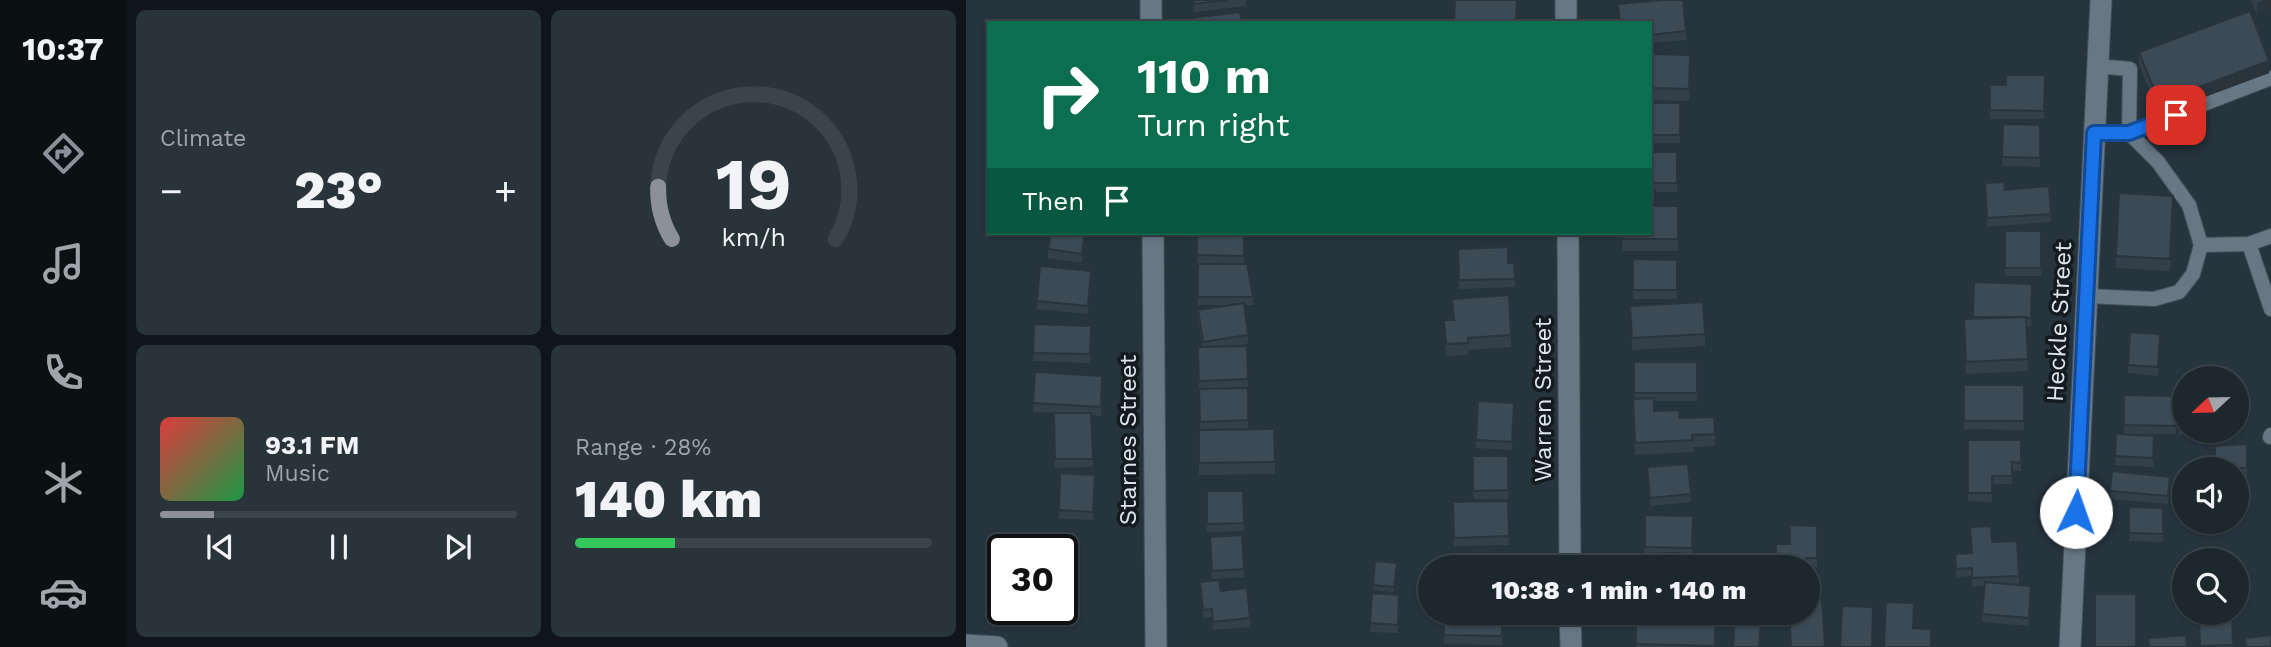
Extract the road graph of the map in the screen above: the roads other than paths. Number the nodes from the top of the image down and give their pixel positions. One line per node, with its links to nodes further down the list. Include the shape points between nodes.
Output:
1 (1151, 0): 4 (street)
2 (1566, 0): 5 (street)
3 (2101, 0): 6 (street, Heckle Street)
4 (1151, 21)
5 (1566, 21)
6 (2097, 65): 8 (street, Heckle Street); 9 (lane, via 2130,69)
7 (2271, 78): 9 (lane)
8 (2094, 133): 9 (lane); 15 (street, Heckle Street)
9 (2129, 133): 14 (lane, via 2158,162 2189,205)
10 (1153, 235): 21 (street, Starnes Street)
11 (1568, 235): 17 (street, Warren Street)
12 (2271, 236): 13 (lane)
13 (2249, 244): 14 (lane); 16 (lane)
14 (2201, 245): 15 (lane, via 2193,274 2179,292 2154,299)
15 (2087, 296): 23 (street, Heckle Street)
16 (2271, 309)
17 (1570, 555)
18 (1570, 625): 22 (street)
19 (966, 645): 20 (street)
20 (997, 647)
21 (1156, 647)
22 (1571, 647)
23 (2070, 647)

